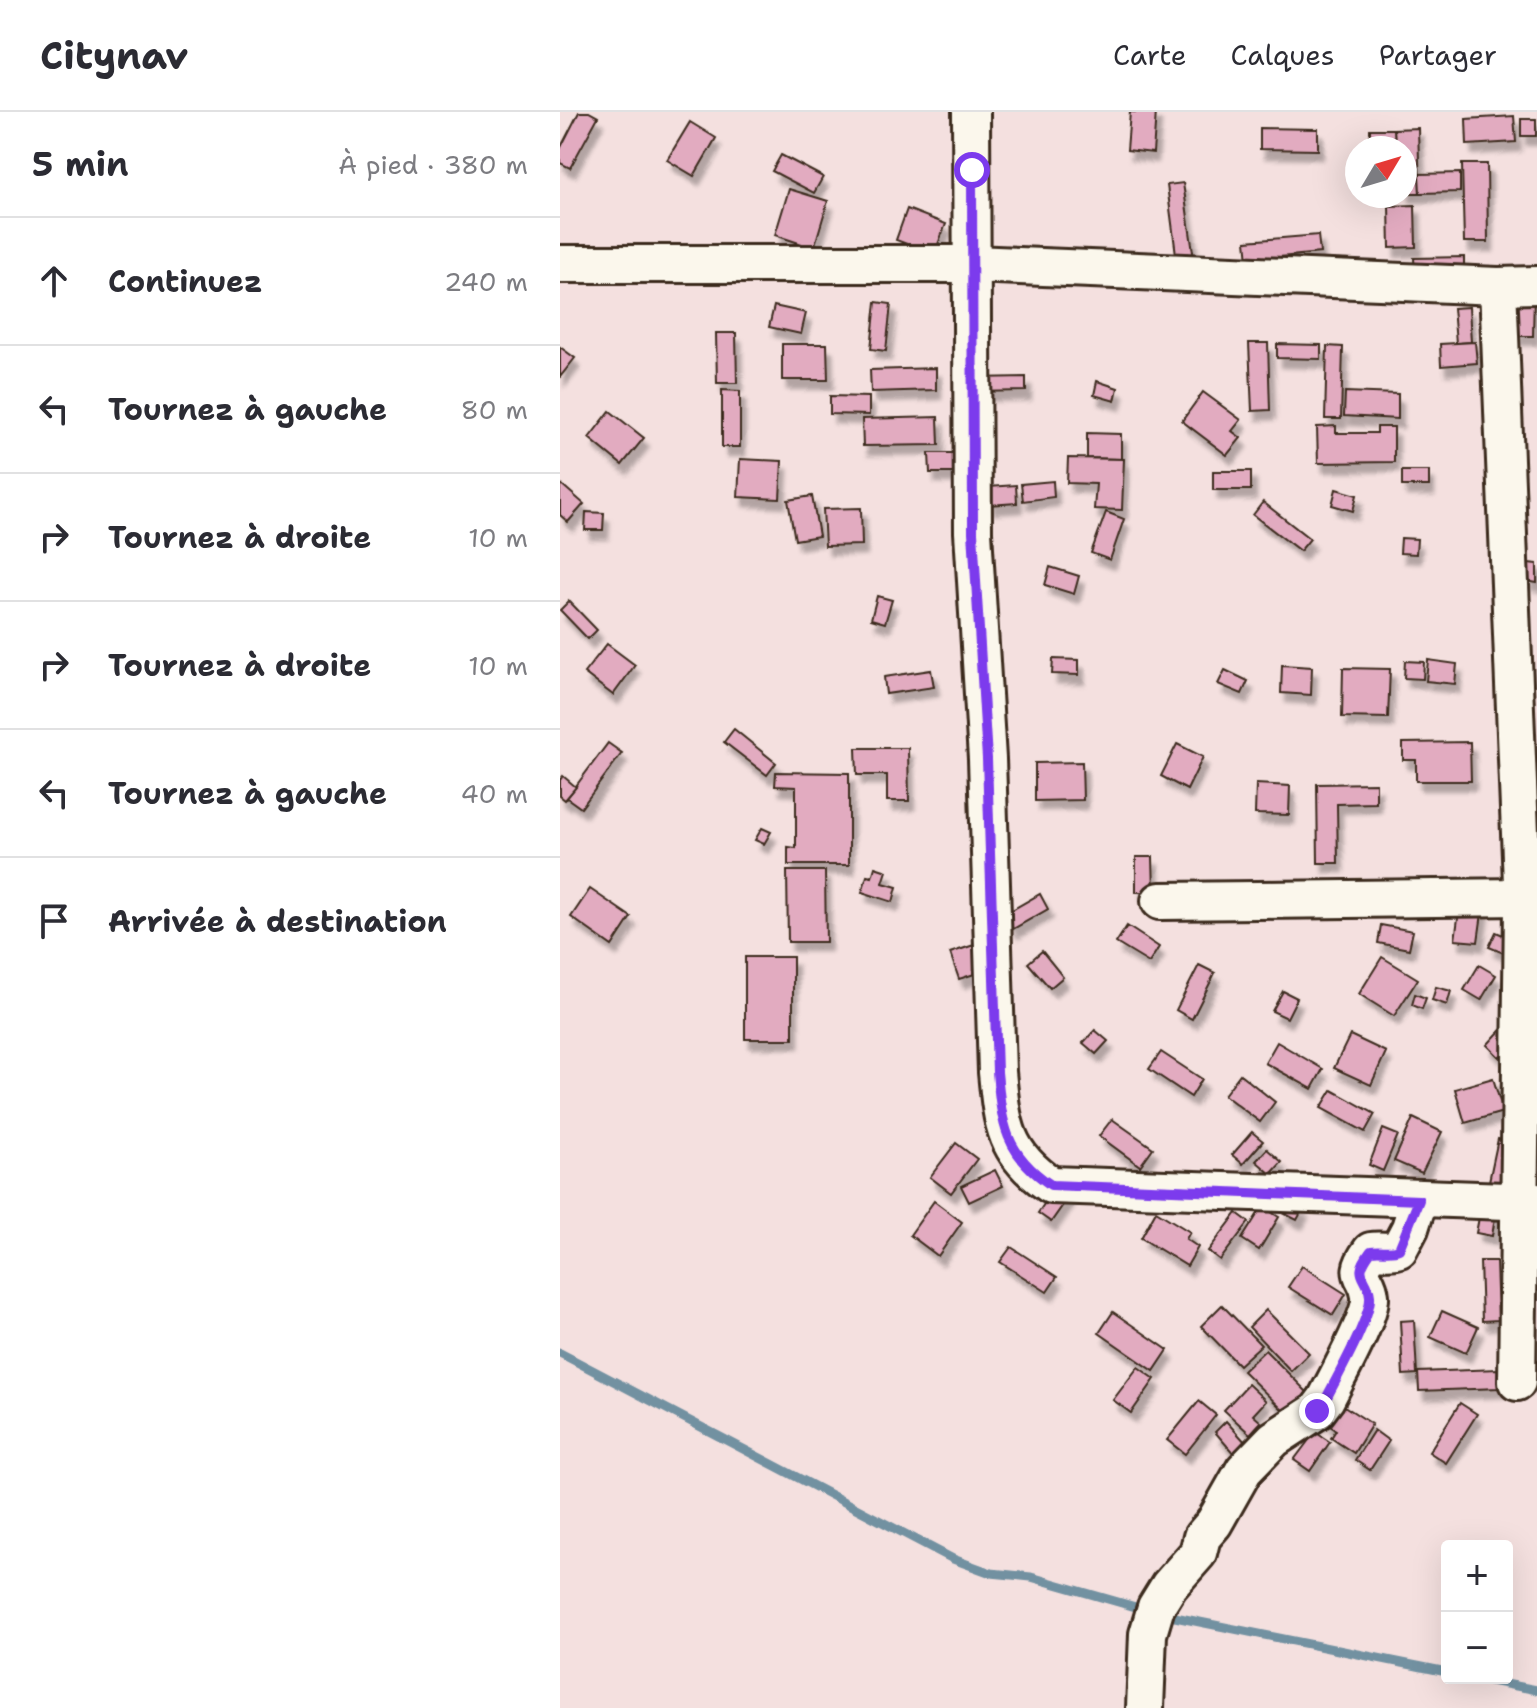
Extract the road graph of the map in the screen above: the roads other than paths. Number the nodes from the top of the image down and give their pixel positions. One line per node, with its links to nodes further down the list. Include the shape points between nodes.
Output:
1 (971, 112): 3 (street)
2 (560, 264): 3 (street)
3 (972, 264): 5 (street); 9 (street, via 973,532 997,1072 1000,1110 1012,1147 1028,1169 1051,1185)
4 (1537, 285): 5 (street)
5 (1498, 286): 6 (street)
6 (1524, 597): 8 (street)
7 (1160, 901): 8 (street)
8 (1528, 905): 10 (street)
9 (1419, 1200): 10 (street); 12 (street, via 1399,1249 1371,1251 1363,1261 1361,1275 1370,1296 1366,1314 1326,1399 1244,1470 1202,1537 1198,1553 1156,1607 1148,1634)
10 (1528, 1202): 11 (street)
11 (1517, 1382)
12 (1145, 1708)

